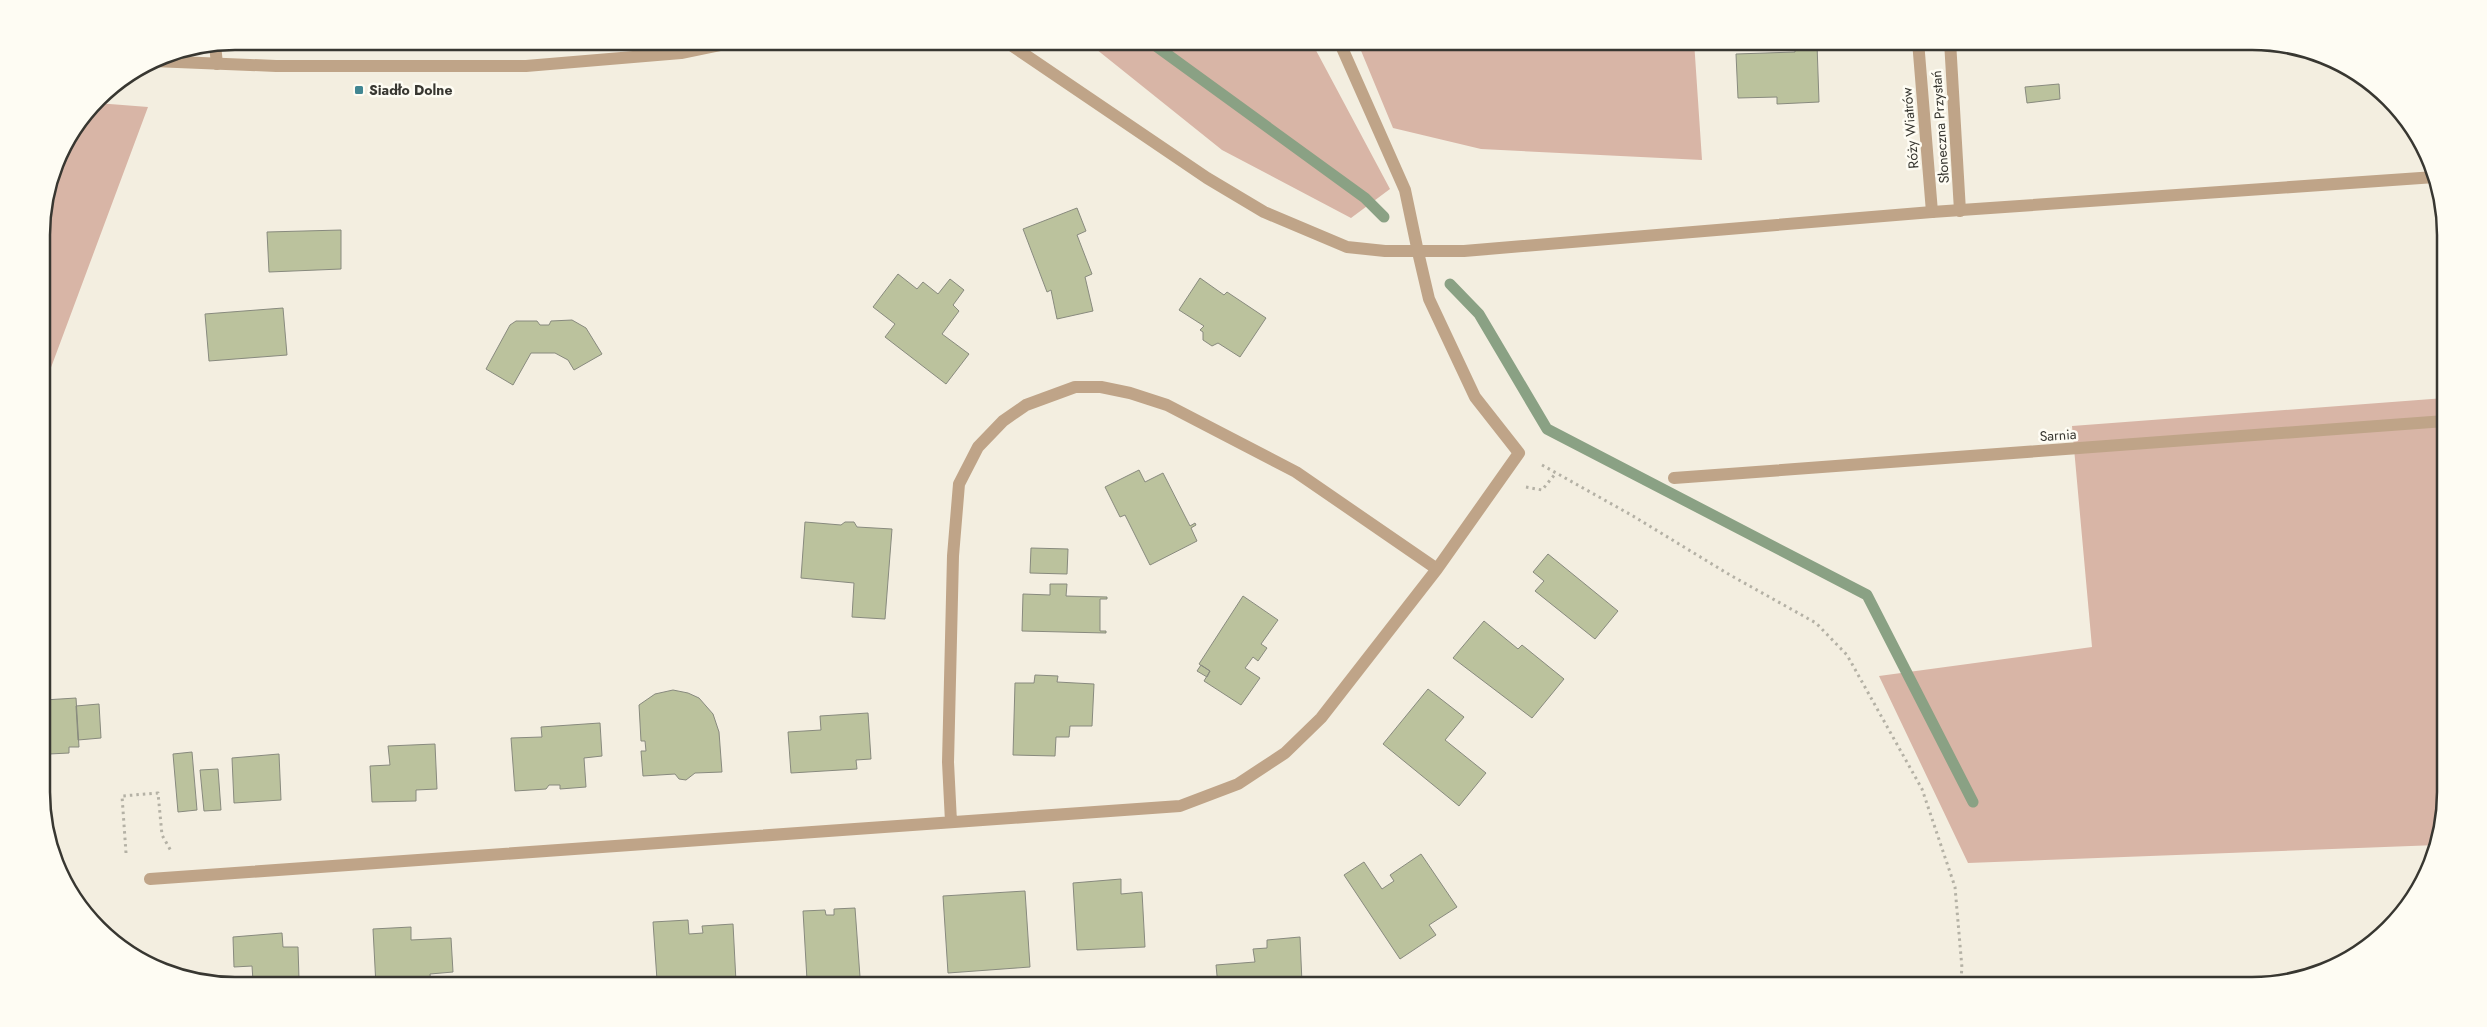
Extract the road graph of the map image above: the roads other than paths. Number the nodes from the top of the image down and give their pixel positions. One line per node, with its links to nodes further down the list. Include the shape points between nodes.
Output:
1 (696, 50): 8 (street, via 526,66)
2 (1018, 50): 12 (street, via 1207,178 1264,212 1347,247)
3 (1343, 50): 12 (street, via 1405,190)
4 (1919, 50): 11 (street, Róży Wiatrów)
5 (1951, 50): 10 (street, Słoneczna Przystań)
6 (216, 51): 8 (street)
7 (171, 62): 8 (street)
8 (218, 64)
9 (2428, 178): 10 (street)
10 (1960, 211): 11 (street)
11 (1932, 212): 12 (street, via 1464,251)
12 (1418, 252): 15 (street, via 1429,299 1475,397 1520,452)
13 (2437, 423): 14 (street, Sarnia)
14 (1674, 478)
15 (1437, 569): 16 (street, via 1321,718 1284,753 1238,784 1180,806); 16 (street, via 1296,472 1167,405 1101,387 1074,387 1026,404 1003,421 978,447 959,484 952,556 948,762)
16 (952, 822): 17 (street)
17 (150, 879)

